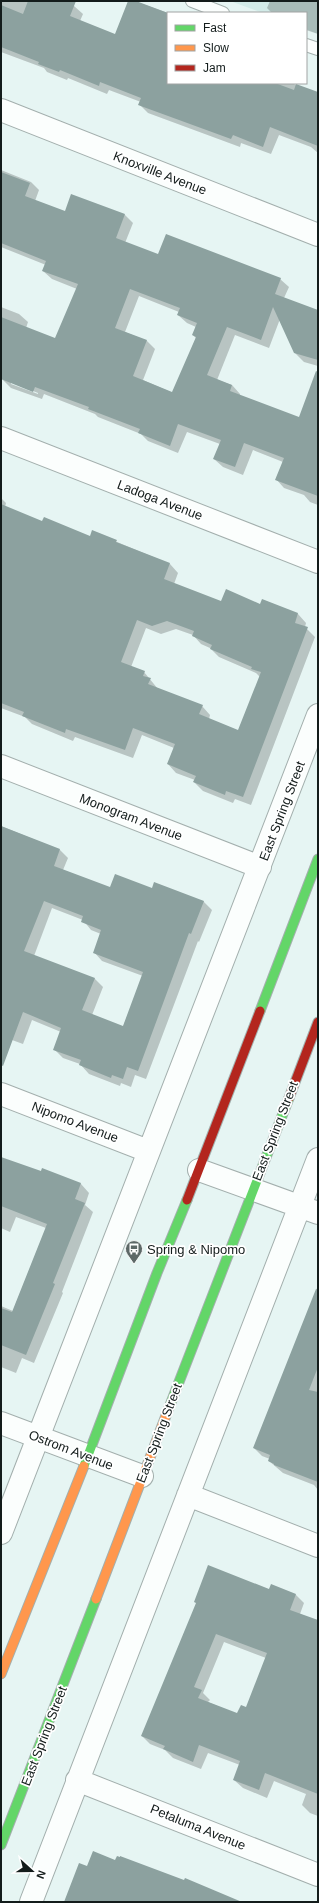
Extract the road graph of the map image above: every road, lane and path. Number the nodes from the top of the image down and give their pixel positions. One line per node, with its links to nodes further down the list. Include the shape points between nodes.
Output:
1 (192, 1): 2 (lane)
2 (220, 12)
3 (307, 45): 4 (lane)
4 (318, 49)
5 (1, 110): 6 (street, Knoxville Avenue)
6 (318, 235)
7 (1, 438): 8 (street, Ladoga Avenue)
8 (318, 562)
9 (318, 715): 12 (street, East Spring Street)
10 (1, 766): 12 (street, Monogram Avenue)
11 (318, 859): 17 (main road)
12 (260, 867): 15 (street, East Spring Street)
13 (318, 1022): 18 (main road, East Spring Street)
14 (1, 1094): 15 (street, Nipomo Avenue)
15 (148, 1151): 21 (street, East Spring Street)
16 (318, 1159): 19 (street)
17 (199, 1170): 18 (street); 22 (main road)
18 (253, 1190): 19 (street); 23 (main road, East Spring Street)
19 (309, 1210): 24 (street)
20 (1, 1423): 21 (street, Ostrom Avenue)
21 (38, 1437): 22 (street, Ostrom Avenue); 25 (street, East Spring Street)
22 (88, 1456): 23 (street, Ostrom Avenue); 27 (main road)
23 (142, 1476): 29 (main road, East Spring Street)
24 (188, 1495): 26 (street); 28 (street)
25 (1, 1533)
26 (318, 1546)
27 (1, 1674)
28 (77, 1780): 30 (street, Petaluma Avenue); 31 (street)
29 (1, 1845)
30 (318, 1875)
31 (31, 1902)

